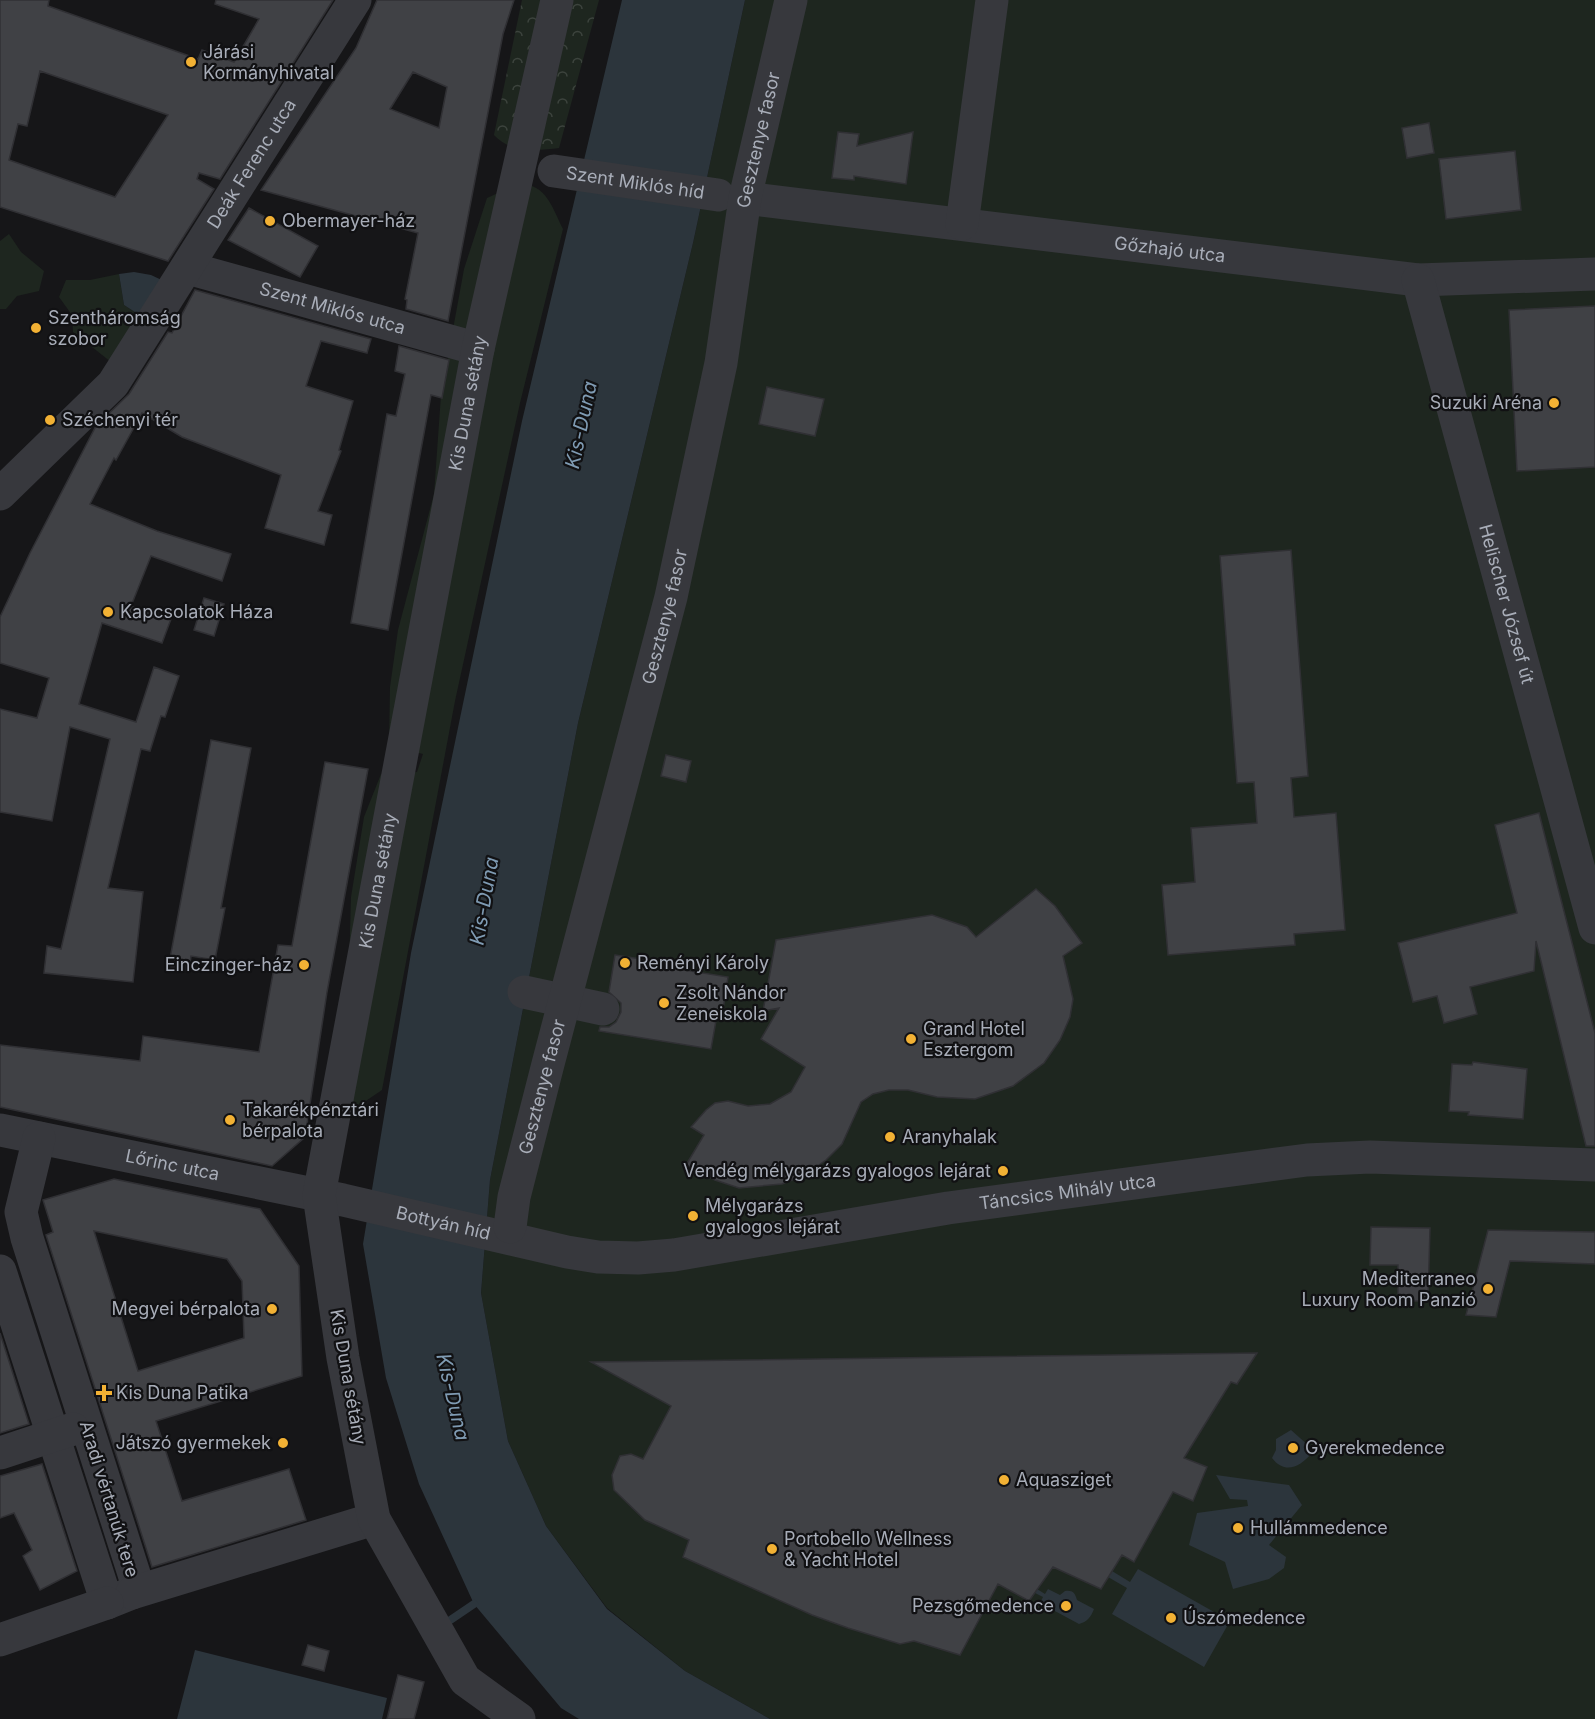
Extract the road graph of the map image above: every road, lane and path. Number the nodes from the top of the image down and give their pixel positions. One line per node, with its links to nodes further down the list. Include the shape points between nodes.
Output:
1 (355, 0): 8 (street, Deák Ferenc utca)
2 (557, 0): 11 (street, Kis Duna sétány)
3 (791, 0): 6 (street, Gesztenye fasor)
4 (992, 0): 7 (street)
5 (554, 171): 6 (street, Szent Miklós híd)
6 (732, 196): 7 (street, Gőzhajó utca); 15 (street, Gesztenye fasor, via 721,363 671,597)
7 (962, 224): 10 (street, Gőzhajó utca)
8 (188, 268): 11 (street, Szent Miklós utca); 12 (street, Deák Ferenc utca, via 113,384)
9 (1595, 274): 10 (street, Gőzhajó utca)
10 (1418, 280): 13 (street, Helischer József út)
11 (478, 349): 20 (street, Kis Duna sétány, via 403,750)
12 (0, 495)
13 (1595, 928)
14 (524, 992): 15 (street)
15 (564, 1000): 16 (street); 22 (street, Gesztenye fasor, via 514,1197)
16 (603, 1008)
17 (0, 1130): 18 (street, Lőrinc utca)
18 (39, 1138): 20 (street, Lőrinc utca); 21 (street, Aradi vértanúk tere)
19 (1595, 1166): 23 (street, Táncsics Mihály utca, via 1370,1157 1307,1160 948,1208 674,1255 598,1257)
20 (331, 1198): 23 (street, Bottyán híd); 28 (street, Kis Duna sétány, via 343,1358)
21 (10, 1222): 25 (street, Aradi vértanúk tere)
22 (510, 1227)
23 (543, 1247)
24 (0, 1271): 26 (street, Aradi vértanúk tere)
25 (86, 1425): 26 (street); 29 (street, Aradi vértanúk tere, via 136,1580)
26 (52, 1436): 27 (street, Aradi vértanúk tere); 29 (street, Aradi vértanúk tere)
27 (0, 1453)
28 (374, 1519): 29 (street); 31 (street, Kis Duna sétány, via 465,1680)
29 (120, 1598): 30 (street)
30 (14, 1636)
31 (519, 1719)

